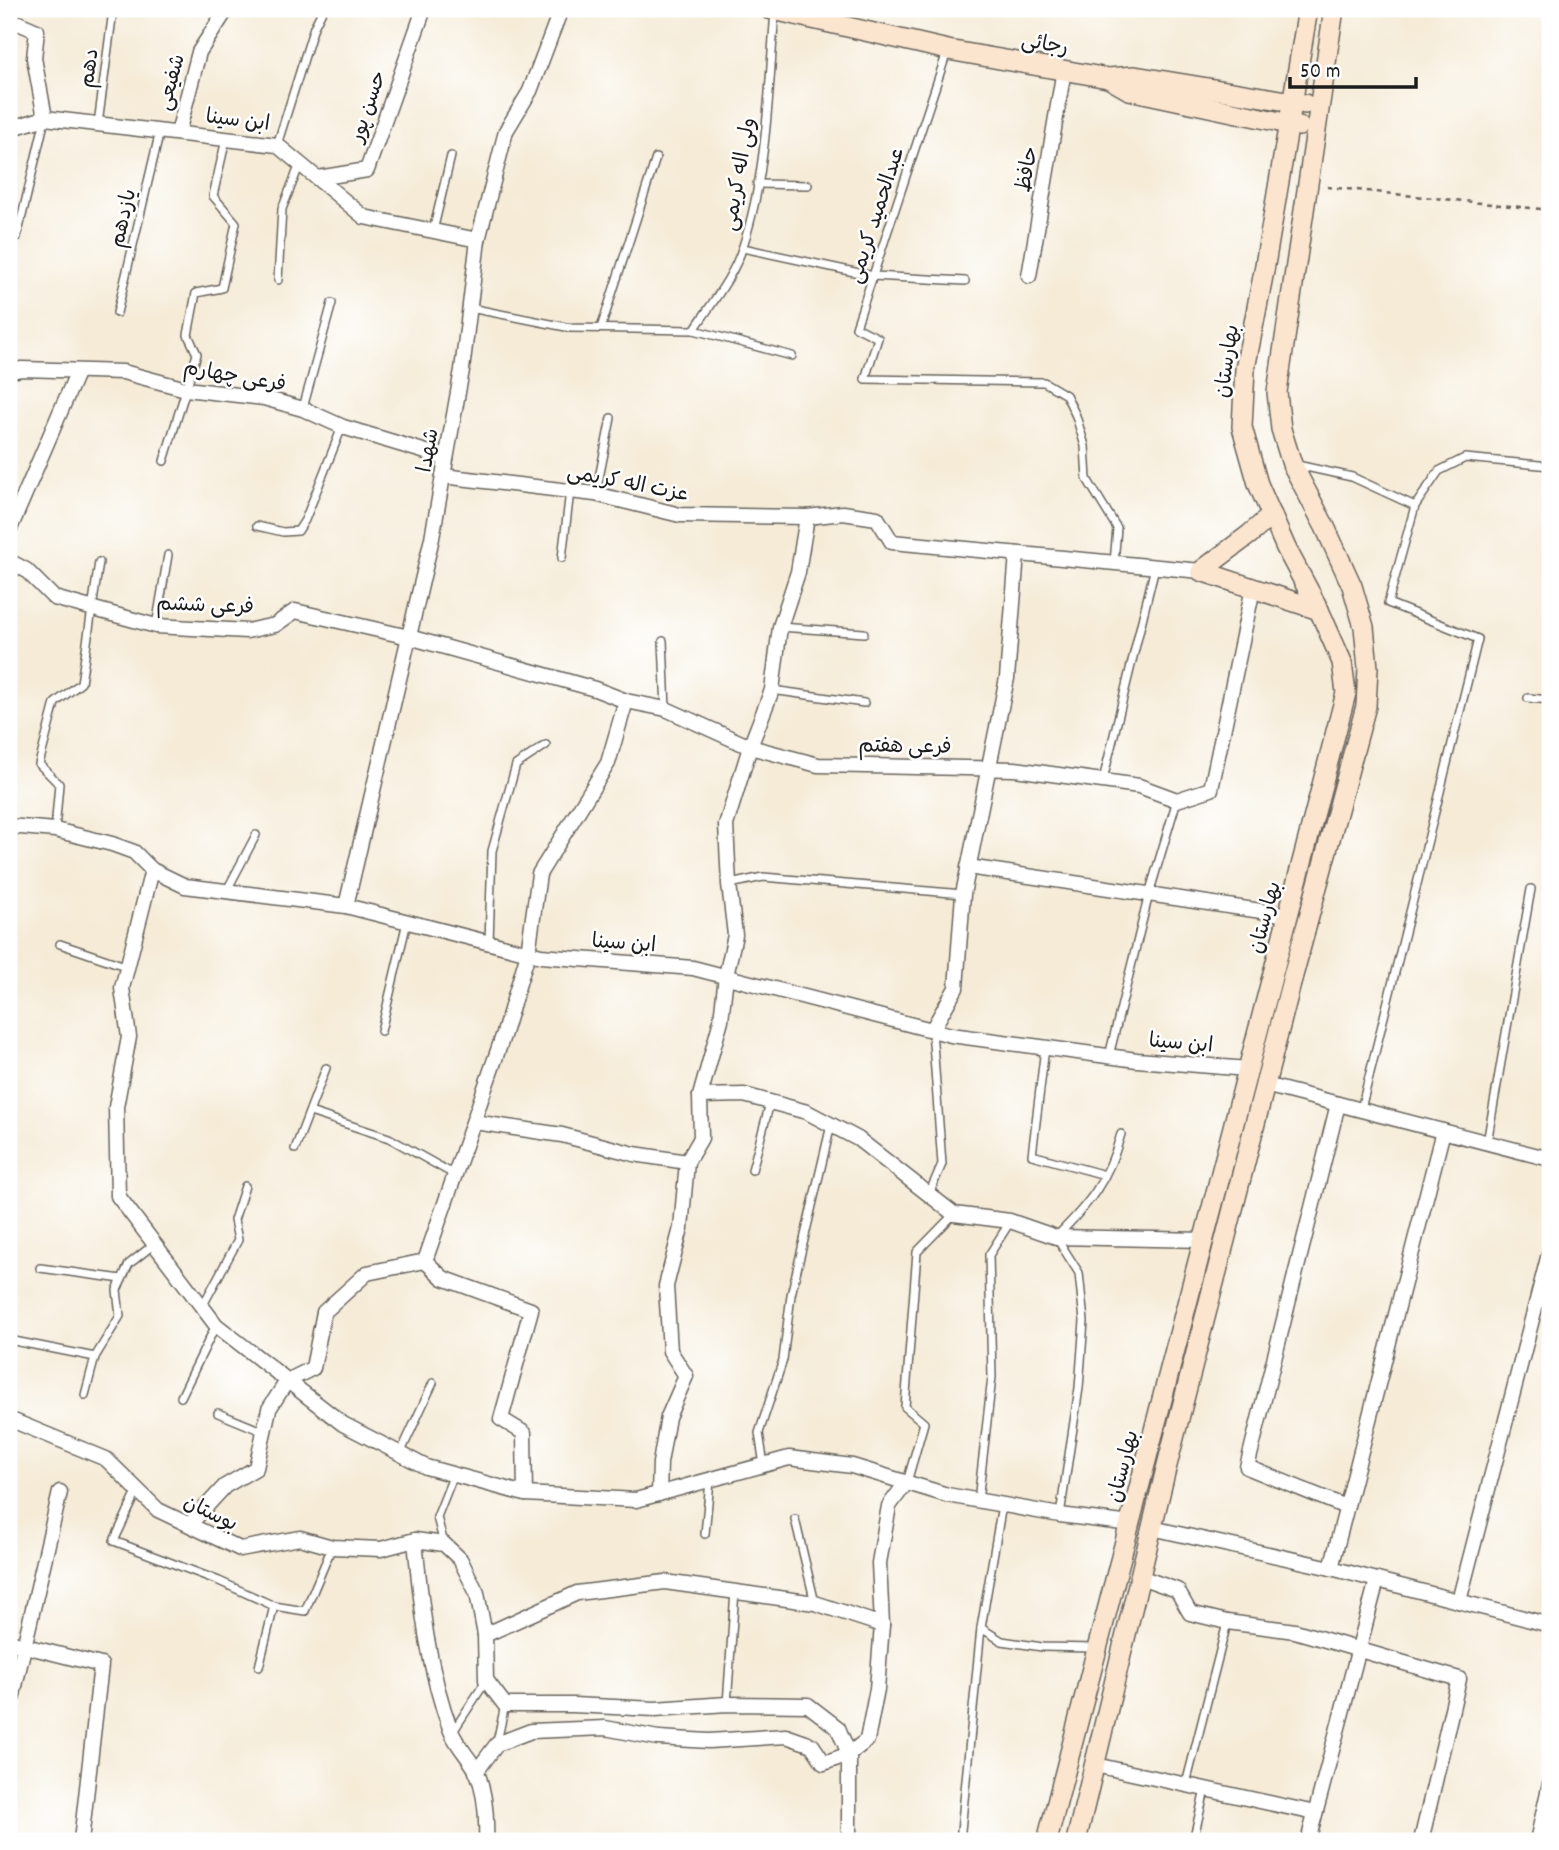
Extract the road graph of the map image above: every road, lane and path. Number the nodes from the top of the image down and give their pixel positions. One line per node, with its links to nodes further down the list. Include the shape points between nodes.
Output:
1 (227, 9): 21 (street, شفیعی, via 199,52)
2 (323, 9): 23 (lane)
3 (424, 9): 27 (street, حسن پور, via 367,170)
4 (561, 9): 34 (street, شهدا, via 530,91 506,131)
5 (772, 9): 10 (street, رجائی); 28 (lane, ولی اله کریمی)
6 (1308, 9): 13 (street, بهارستان)
7 (1335, 9): 14 (street, بهارستان)
8 (112, 18): 16 (lane, دهم)
9 (9, 19): 15 (street, via 37,31 34,58)
10 (948, 50): 11 (street, رجائی); 36 (lane, عبدالحمید کریمی)
11 (1064, 70): 12 (street, رجائی); 37 (street, حافظ)
12 (1108, 78): 13 (street, رجائی, via 1135,76); 17 (street, رجائی, via 1129,90)
13 (1294, 103): 14 (street, رجائی); 17 (street, بهارستان)
14 (1320, 105): 19 (street, بهارستان)
15 (45, 118): 16 (street, ابن سینا); 18 (street, ابن سینا); 33 (lane)
16 (97, 124): 20 (street, ابن سینا)
17 (1289, 124): 19 (street, رجائی); 60 (street, بهارستان, via 1245,369 1242,427)
18 (9, 129)
19 (1315, 129): 29 (street, بهارستان)
20 (161, 131): 21 (street, ابن سینا); 42 (lane, یازدهم)
21 (178, 133): 22 (street, ابن سینا)
22 (226, 139): 23 (street, ابن سینا); 48 (lane, via 213,196 236,223 222,288 196,293 188,335 197,354)
23 (277, 145): 26 (street, ابن سینا)
24 (451, 156): 32 (lane)
25 (656, 158): 43 (lane)
26 (300, 164): 27 (street, ابن سینا); 38 (lane, via 282,209)
27 (318, 178): 32 (street, ابن سینا, via 364,217)
28 (757, 184): 30 (lane); 35 (lane, ولی اله کریمی)
29 (1308, 184): 31 (path); 54 (street, بهارستان, via 1278,392 1281,429)
30 (808, 185)
31 (1550, 210)
32 (433, 231): 34 (street, ابن سینا)
33 (17, 237)
34 (478, 240): 41 (street, شهدا)
35 (743, 248): 36 (lane); 44 (lane, ولی اله کریمی)
36 (873, 275): 39 (lane); 69 (lane, عبدالحمید کریمی, via 856,327 878,338 865,379 1044,382 1066,395 1085,446 1087,479 1117,528)
37 (1029, 276)
38 (278, 280)
39 (965, 281)
40 (332, 303): 49 (lane)
41 (470, 308): 43 (lane, via 571,328); 52 (street, شهدا)
42 (117, 313)
43 (601, 328): 44 (lane)
44 (694, 330): 45 (lane)
45 (792, 356)
46 (9, 371): 47 (street, فرعی چهارم)
47 (78, 373): 48 (street, فرعی چهارم, via 123,372); 63 (street)
48 (186, 389): 49 (street, فرعی چهارم, via 264,398); 53 (lane)
49 (303, 409): 51 (street, فرعی چهارم)
50 (611, 418): 58 (lane)
51 (343, 427): 52 (street, فرعی چهارم); 62 (lane, via 298,531)
52 (446, 458): 56 (street, شهدا)
53 (164, 461)
54 (1292, 464): 59 (lane, via 1352,477); 115 (street, بهارستان, via 1352,586 1364,627 1368,668 1366,706)
55 (1550, 466): 59 (lane, via 1465,458 1439,471)
56 (443, 475): 57 (street, عزت اله کریمی); 78 (street, شهدا)
57 (570, 491): 58 (street, عزت اله کریمی); 66 (lane)
58 (596, 494): 61 (street, عزت اله کریمی, via 680,515)
59 (1415, 506): 119 (lane, via 1388,603 1478,639)
60 (1272, 515): 71 (street); 74 (street, بهارستان)
61 (807, 517): 64 (street, عزت اله کریمی, via 843,513 877,518 892,542); 76 (street, via 798,572)
62 (257, 526)
63 (9, 531)
64 (1017, 554): 69 (street); 88 (street, via 1007,678)
65 (168, 555): 75 (lane)
66 (562, 558)
67 (9, 561): 73 (street, فرعی ششم, via 26,570 54,598)
68 (99, 562): 73 (lane)
69 (1114, 563): 70 (street)
70 (1155, 567): 71 (street); 89 (lane)
71 (1201, 571): 72 (street)
72 (1253, 588): 74 (street); 90 (street, via 1211,789)
73 (93, 609): 75 (street, فرعی ششم); 92 (lane, via 81,683 55,703 39,764 60,784)
74 (1320, 610): 102 (street, بهارستان, via 1342,662 1346,693)
75 (156, 626): 78 (street, فرعی ششم, via 247,631 275,625 295,611)
76 (780, 627): 77 (lane); 80 (street)
77 (864, 633)
78 (409, 637): 83 (street, فرعی هفتم); 101 (street, شهدا)
79 (663, 640): 85 (lane)
80 (772, 690): 84 (lane); 87 (street)
81 (1528, 698): 82 (lane)
82 (1550, 700)
83 (626, 701): 85 (street, فرعی هفتم); 106 (street, via 608,763 539,874)
84 (864, 703)
85 (666, 709): 87 (street, فرعی هفتم)
86 (547, 745): 104 (lane, via 516,765 492,851)
87 (750, 747): 88 (street, فرعی هفتم, via 818,765); 96 (street, via 726,825)
88 (990, 768): 89 (street, فرعی هفتم); 94 (street)
89 (1103, 781): 90 (street, فرعی هفتم, via 1139,786)
90 (1177, 800): 100 (lane)
91 (9, 826): 92 (street, ابن سینا)
92 (55, 830): 95 (street, ابن سینا, via 134,852)
93 (256, 835): 98 (lane)
94 (968, 867): 99 (street); 100 (street)
95 (152, 870): 98 (street, ابن سینا, via 185,886); 107 (street)
96 (729, 884): 99 (lane, via 763,877); 108 (street, via 735,935)
97 (1531, 889): 125 (lane)
98 (227, 890): 101 (street, ابن سینا)
99 (962, 894): 109 (street, via 956,988)
100 (1149, 894): 102 (street); 112 (lane)
101 (346, 906): 103 (street, ابن سینا)
102 (1288, 915): 114 (street, بهارستان)
103 (407, 922): 104 (street, ابن سینا); 110 (lane)
104 (489, 943): 106 (street, ابن سینا)
105 (60, 944): 107 (lane)
106 (528, 953): 108 (street, ابن سینا, via 693,968); 121 (street)
107 (128, 967): 138 (street, via 122,988 129,1037 116,1107 118,1196)
108 (726, 976): 109 (street, ابن سینا); 116 (street, via 721,1020)
109 (932, 1030): 111 (street, ابن سینا); 133 (lane, via 942,1164)
110 (381, 1031)
111 (1045, 1047): 112 (street, ابن سینا); 131 (lane, via 1032,1155)
112 (1109, 1056): 114 (street, ابن سینا)
113 (326, 1068): 120 (lane)
114 (1248, 1069): 137 (street, بهارستان)
115 (1265, 1085): 118 (street); 170 (street, بهارستان)
116 (701, 1096): 117 (street, via 744,1095); 128 (street, via 701,1138)
117 (770, 1102): 122 (street, via 807,1112); 129 (lane)
118 (1338, 1104): 119 (street); 165 (street, via 1247,1467)
119 (1361, 1110): 123 (street)
120 (310, 1112): 126 (lane); 130 (lane, via 389,1138)
121 (474, 1122): 128 (street); 130 (street)
122 (831, 1125): 133 (street, via 858,1139); 155 (lane, via 791,1295 783,1360 759,1433)
123 (1443, 1131): 125 (street); 165 (street)
124 (1121, 1134): 131 (lane)
125 (1487, 1143): 127 (street)
126 (295, 1149)
127 (1550, 1159)
128 (687, 1162): 162 (street, via 681,1228 666,1286 670,1351 686,1376 668,1417)
129 (752, 1170)
130 (455, 1175): 140 (street)
131 (1105, 1175): 136 (lane, via 1090,1203)
132 (245, 1186): 143 (lane, via 234,1220 238,1240)
133 (929, 1194): 134 (street)
134 (954, 1214): 135 (street); 158 (lane, via 917,1252 905,1407 924,1423)
135 (1010, 1221): 136 (street); 163 (lane, via 989,1255 992,1377)
136 (1056, 1237): 137 (street); 166 (lane, via 1079,1273 1084,1321)
137 (1204, 1240): 169 (street, بهارستان)
138 (153, 1245): 142 (lane, via 129,1264); 143 (street)
139 (1550, 1250): 179 (street)
140 (425, 1261): 147 (street, via 367,1273 324,1312 313,1368); 161 (street, via 443,1278 531,1310 501,1419 524,1433)
141 (40, 1268): 142 (lane)
142 (122, 1279): 146 (lane, via 117,1290 120,1316)
143 (202, 1308): 144 (street)
144 (216, 1325): 147 (street); 150 (lane)
145 (9, 1340): 146 (lane)
146 (95, 1357): 149 (lane)
147 (287, 1381): 153 (street, via 269,1409); 154 (street, via 343,1424)
148 (433, 1383): 154 (lane)
149 (85, 1395)
150 (181, 1397)
151 (218, 1413): 153 (lane)
152 (9, 1419): 159 (street, بوستان, via 106,1459)
153 (264, 1432): 168 (street, via 256,1468 225,1486)
154 (400, 1454): 156 (street)
155 (764, 1465): 157 (street); 158 (street, via 789,1458 840,1464)
156 (454, 1474): 161 (street); 173 (lane, via 437,1517)
157 (710, 1480): 162 (street); 171 (lane)
158 (906, 1483): 163 (street); 183 (street, via 889,1506 879,1563)
159 (139, 1489): 168 (street, بوستان, via 158,1510); 181 (lane, via 114,1541)
160 (60, 1492): 188 (street)
161 (525, 1493): 162 (street, via 636,1500)
162 (659, 1494)
163 (978, 1501): 164 (street)
164 (1002, 1505): 166 (street); 185 (lane)
165 (1346, 1507): 175 (street)
166 (1060, 1515): 169 (street)
167 (795, 1519): 180 (lane)
168 (190, 1524): 174 (street, بوستان, via 240,1549 300,1538)
169 (1131, 1524): 170 (street); 189 (street, بهارستان)
170 (1152, 1528): 175 (street); 176 (street, بهارستان)
171 (705, 1534)
172 (415, 1541): 173 (street, بوستان); 174 (street, بوستان, via 381,1549); 197 (street, via 432,1667)
173 (444, 1544): 186 (street, via 460,1559 477,1593)
174 (332, 1547): 181 (lane, via 306,1611)
175 (1331, 1568): 177 (street)
176 (1140, 1577): 182 (street, via 1177,1590 1190,1613); 191 (street, بهارستان)
177 (1377, 1580): 179 (street); 190 (street)
178 (735, 1591): 180 (street); 186 (street, via 666,1582 577,1592); 194 (lane)
179 (1459, 1601): 184 (street)
180 (815, 1603): 183 (street)
181 (274, 1606): 192 (lane)
182 (1227, 1622): 190 (street, via 1295,1631); 203 (lane)
183 (882, 1625): 199 (street, via 867,1740)
184 (1550, 1625)
185 (981, 1628): 189 (lane, via 1002,1641); 209 (lane)
186 (485, 1635): 193 (street)
187 (9, 1642): 188 (street)
188 (24, 1646): 196 (street); 206 (street, via 101,1665)
189 (1099, 1648): 191 (street); 210 (street, بهارستان)
190 (1359, 1649): 205 (street); 214 (street, via 1459,1679)
191 (1121, 1657): 200 (street, بهارستان)
192 (259, 1667)
193 (486, 1680): 195 (street); 197 (lane)
194 (727, 1704): 195 (street, via 655,1709); 199 (street, via 808,1705 838,1728)
195 (505, 1705): 198 (lane)
196 (9, 1712)
197 (452, 1733): 201 (street)
198 (497, 1744): 199 (street, via 531,1731 605,1728 709,1741 786,1736 812,1745 824,1762); 201 (street)
199 (849, 1754): 208 (street)
200 (1095, 1765): 203 (street); 211 (street, بهارستان)
201 (477, 1772): 207 (street, via 487,1810)
202 (1550, 1783): 215 (street)
203 (1186, 1785): 204 (street)
204 (1205, 1789): 205 (street); 212 (lane)
205 (1315, 1813): 213 (street)
206 (80, 1841)
207 (486, 1841)
208 (849, 1841)
209 (960, 1841)
210 (1048, 1841)
211 (1076, 1841)
212 (1193, 1841)
213 (1308, 1841)
214 (1421, 1841)
215 (1536, 1841)

